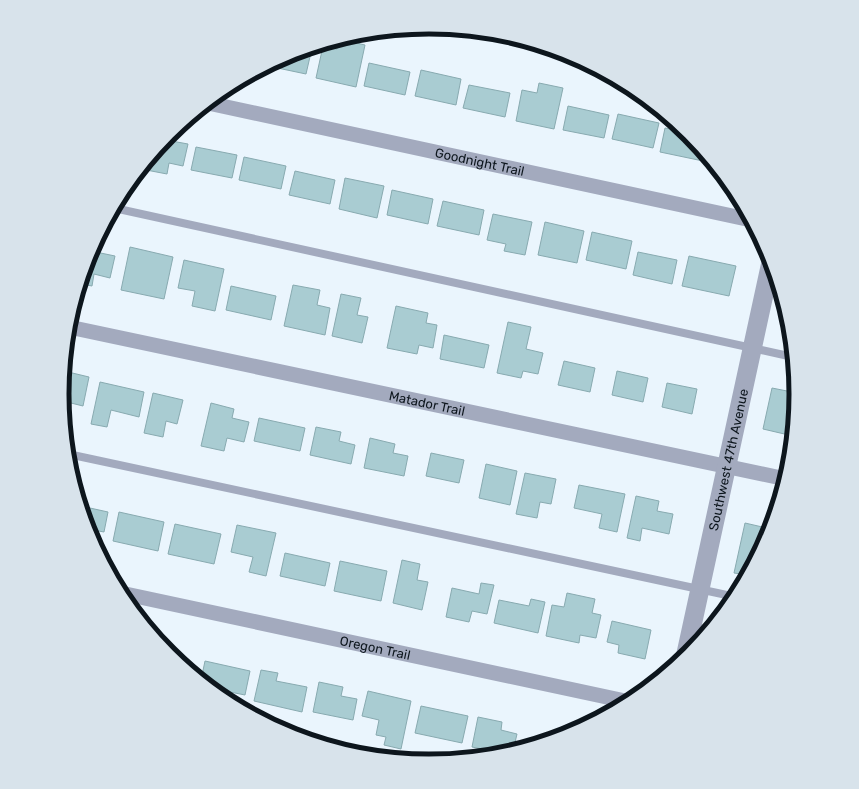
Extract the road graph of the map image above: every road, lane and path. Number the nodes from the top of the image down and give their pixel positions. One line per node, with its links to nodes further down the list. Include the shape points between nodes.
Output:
1 (215, 105): 3 (street, Goodnight Trail)
2 (120, 209): 6 (lane)
3 (744, 219)
4 (769, 273): 6 (street, Southwest 47th Avenue)
5 (75, 328): 9 (street, Matador Trail)
6 (752, 349): 7 (lane); 9 (street, Southwest 47th Avenue)
7 (788, 356)
8 (74, 455): 11 (lane)
9 (726, 468): 10 (street, Matador Trail); 11 (street, Southwest 47th Avenue)
10 (780, 478)
11 (700, 590): 13 (lane); 14 (street, Southwest 47th Avenue)
12 (130, 595): 15 (street, Oregon Trail)
13 (729, 596)
14 (688, 645)
15 (621, 700)

